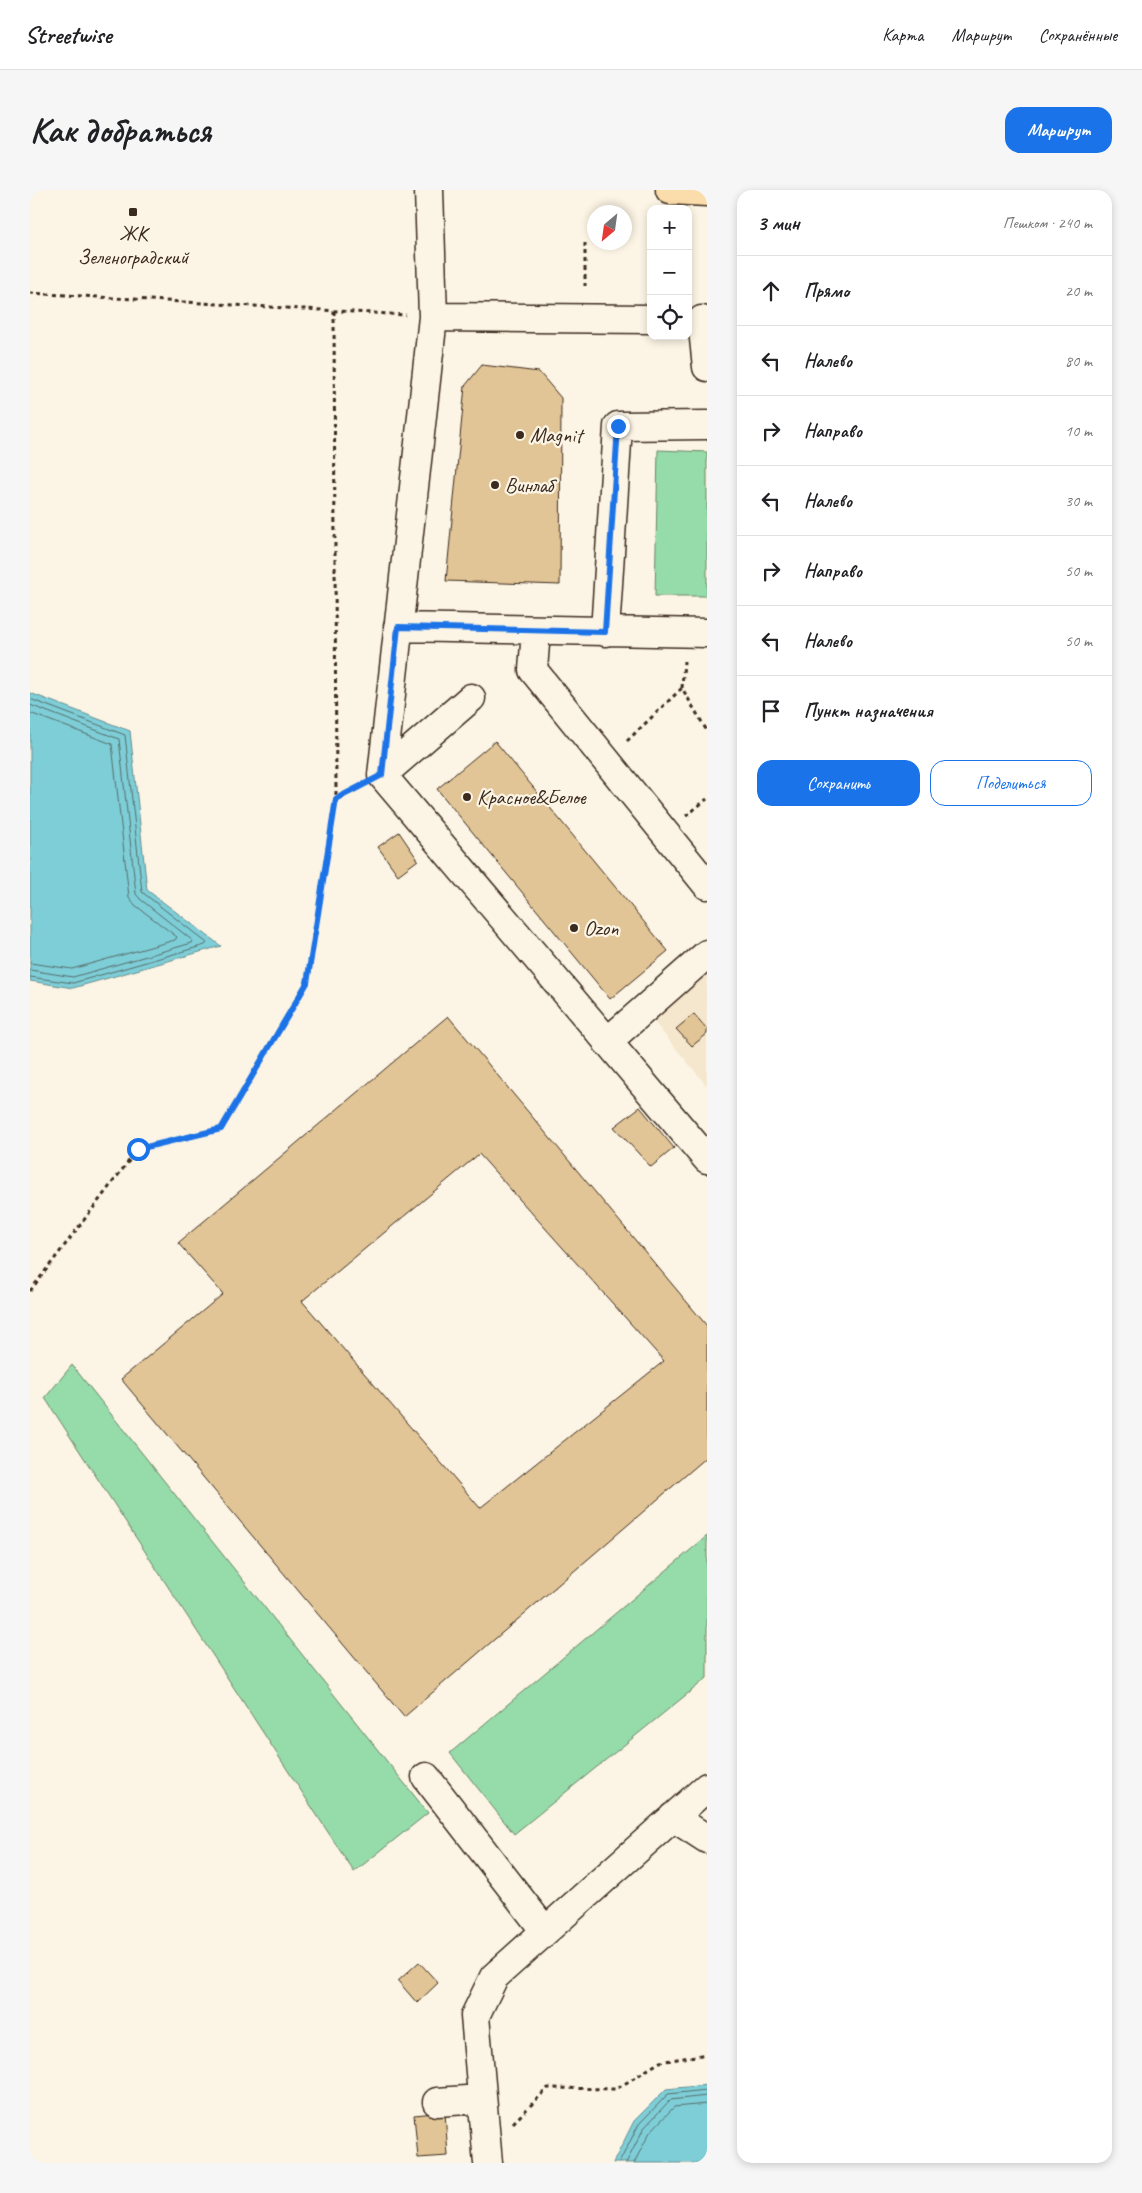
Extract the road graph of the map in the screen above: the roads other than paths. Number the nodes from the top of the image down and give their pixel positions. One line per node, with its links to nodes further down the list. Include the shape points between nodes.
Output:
1 (429, 190): 4 (lane)
2 (670, 190): 3 (main road)
3 (707, 192)
4 (433, 317): 5 (lane); 9 (lane)
5 (647, 319)
6 (699, 319): 7 (lane)
7 (707, 367)
8 (707, 425): 11 (lane, via 618,426)
9 (398, 627): 10 (lane); 14 (lane)
10 (536, 631): 11 (lane); 15 (lane, via 533,670)
11 (605, 632): 12 (lane)
12 (707, 633)
13 (471, 698): 14 (lane)
14 (382, 775): 17 (lane)
15 (707, 885)
16 (697, 963): 17 (lane)
17 (607, 1042): 18 (lane)
18 (707, 1159)
19 (426, 1777): 23 (lane)
20 (707, 1787): 21 (lane)
21 (672, 1817): 22 (lane); 23 (lane)
22 (707, 1839)
23 (545, 1931): 24 (lane, via 494,1977 475,2016)
24 (481, 2099): 25 (lane); 26 (lane)
25 (437, 2102)
26 (488, 2163)

